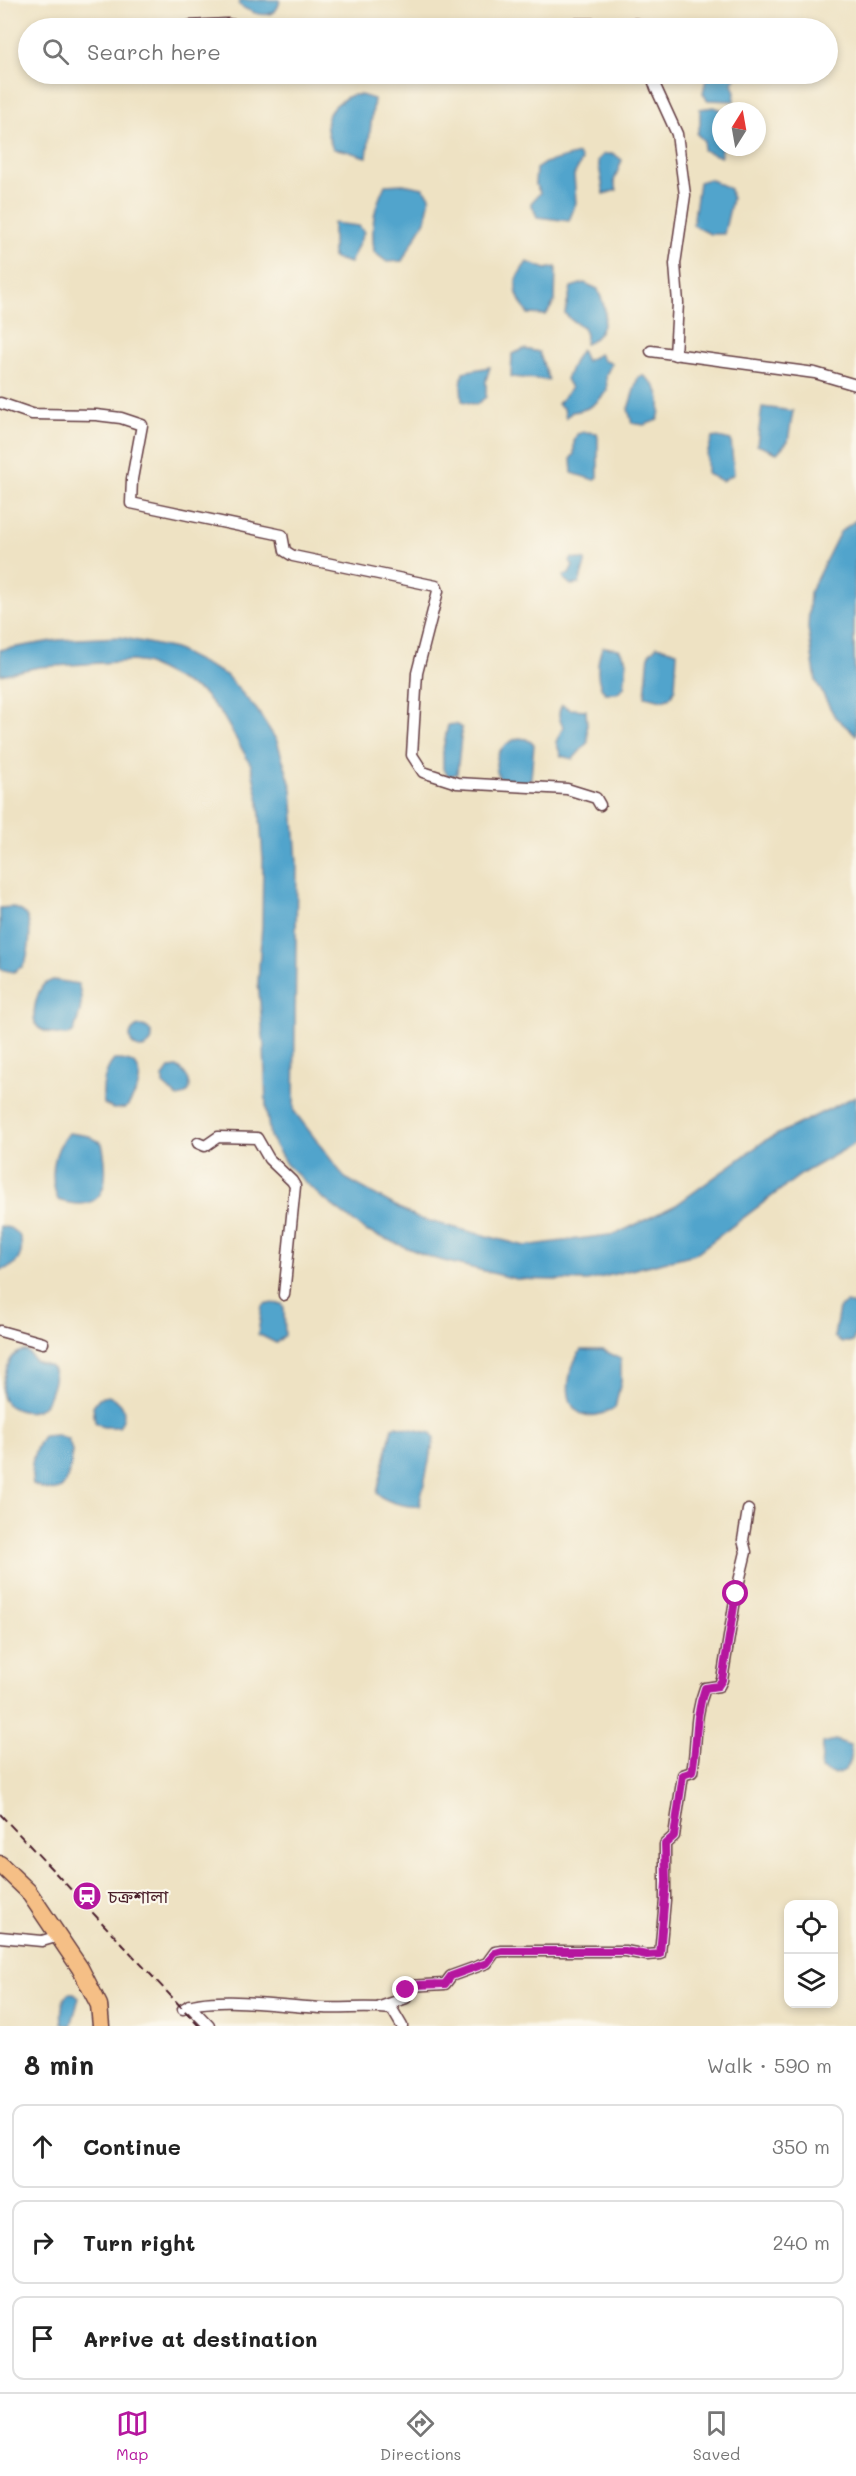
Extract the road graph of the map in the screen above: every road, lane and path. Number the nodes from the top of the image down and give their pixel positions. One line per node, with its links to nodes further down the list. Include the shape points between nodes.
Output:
1 (655, 84): 3 (street, via 677,134 685,195 675,264)
2 (651, 351): 3 (street)
3 (675, 355): 4 (street, via 815,373)
4 (856, 385)
5 (0, 404): 6 (street, via 32,414 96,415 142,425 131,503 282,535 285,551 293,556 436,586 438,591 417,673 412,755 423,772 457,783 567,789 596,798)
6 (600, 805)
7 (198, 1143): 8 (street, via 205,1146 218,1137 257,1138 269,1159 295,1186)
8 (284, 1295)
9 (0, 1331): 10 (street)
10 (43, 1343)
11 (748, 1510): 15 (street, via 743,1540 746,1552 722,1680 718,1686 705,1688 701,1699 692,1772 683,1775 674,1836 665,1844 660,1954 502,1951 487,1963 451,1976 445,1984 408,1986 406,1998)
12 (0, 1864): 13 (highway, via 28,1891)
13 (59, 1936): 14 (street, via 42,1941); 16 (highway, via 91,1986 99,2005)
14 (0, 1937)
15 (380, 2007): 17 (street, via 230,2002 186,2007); 18 (street, via 392,2009)
16 (101, 2026)
17 (209, 2026)
18 (402, 2026)

